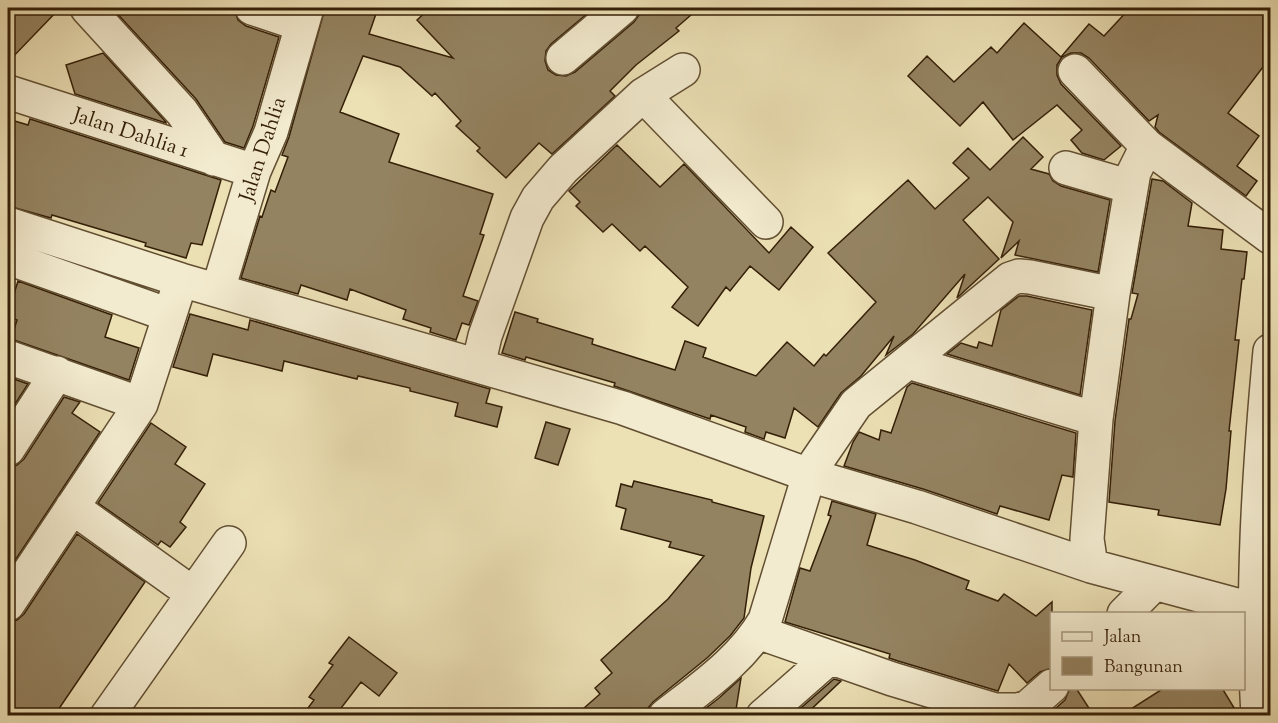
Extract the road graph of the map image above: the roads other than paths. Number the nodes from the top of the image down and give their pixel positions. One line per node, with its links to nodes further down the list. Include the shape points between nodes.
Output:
1 (87, 8): 11 (street, via 182,112)
2 (252, 8): 4 (street)
3 (600, 14): 5 (street)
4 (304, 16): 13 (street, Jalan Dahlia, via 271,132)
5 (563, 58)
6 (683, 70): 9 (street)
7 (1075, 71): 10 (street)
8 (8, 92): 11 (street, Jalan Dahlia 1)
9 (643, 95): 15 (street); 26 (street, via 563,169 538,198 527,218)
10 (1147, 146): 14 (street); 17 (street)
11 (214, 159): 13 (street, Jalan Dahlia 1)
12 (1066, 168): 14 (street)
13 (254, 171): 20 (street, Jalan Dahlia)
14 (1131, 187): 21 (street)
15 (765, 222)
16 (8, 224): 19 (street)
17 (1270, 237)
18 (8, 258): 22 (street)
19 (181, 280): 20 (street); 22 (street)
20 (218, 290): 26 (street)
21 (1113, 294): 25 (street, via 1019,276 1010,279); 29 (street)
22 (169, 315): 28 (street)
23 (1270, 351): 40 (street)
24 (8, 357): 27 (street)
25 (908, 362): 29 (street); 31 (street, via 856,404)
26 (478, 366): 31 (street, via 623,408)
27 (57, 373): 28 (street); 30 (street)
28 (141, 404): 32 (street)
29 (1096, 419): 34 (street, via 1087,539)
30 (9, 444)
31 (809, 475): 34 (street); 41 (street)
32 (72, 507): 35 (street); 37 (street)
33 (229, 543): 35 (street)
34 (1091, 566): 36 (street)
35 (192, 593): 45 (street)
36 (1141, 597): 38 (street); 39 (street)
37 (8, 604)
38 (1205, 612)
39 (1216, 612)
40 (1251, 619): 43 (street)
41 (758, 632): 42 (street); 46 (street, via 727,667)
42 (829, 658): 44 (street, via 995,710 1028,707); 47 (street)
43 (1263, 677): 48 (street)
44 (1050, 688)
45 (107, 716)
46 (665, 716)
47 (763, 716)
48 (1258, 716)

